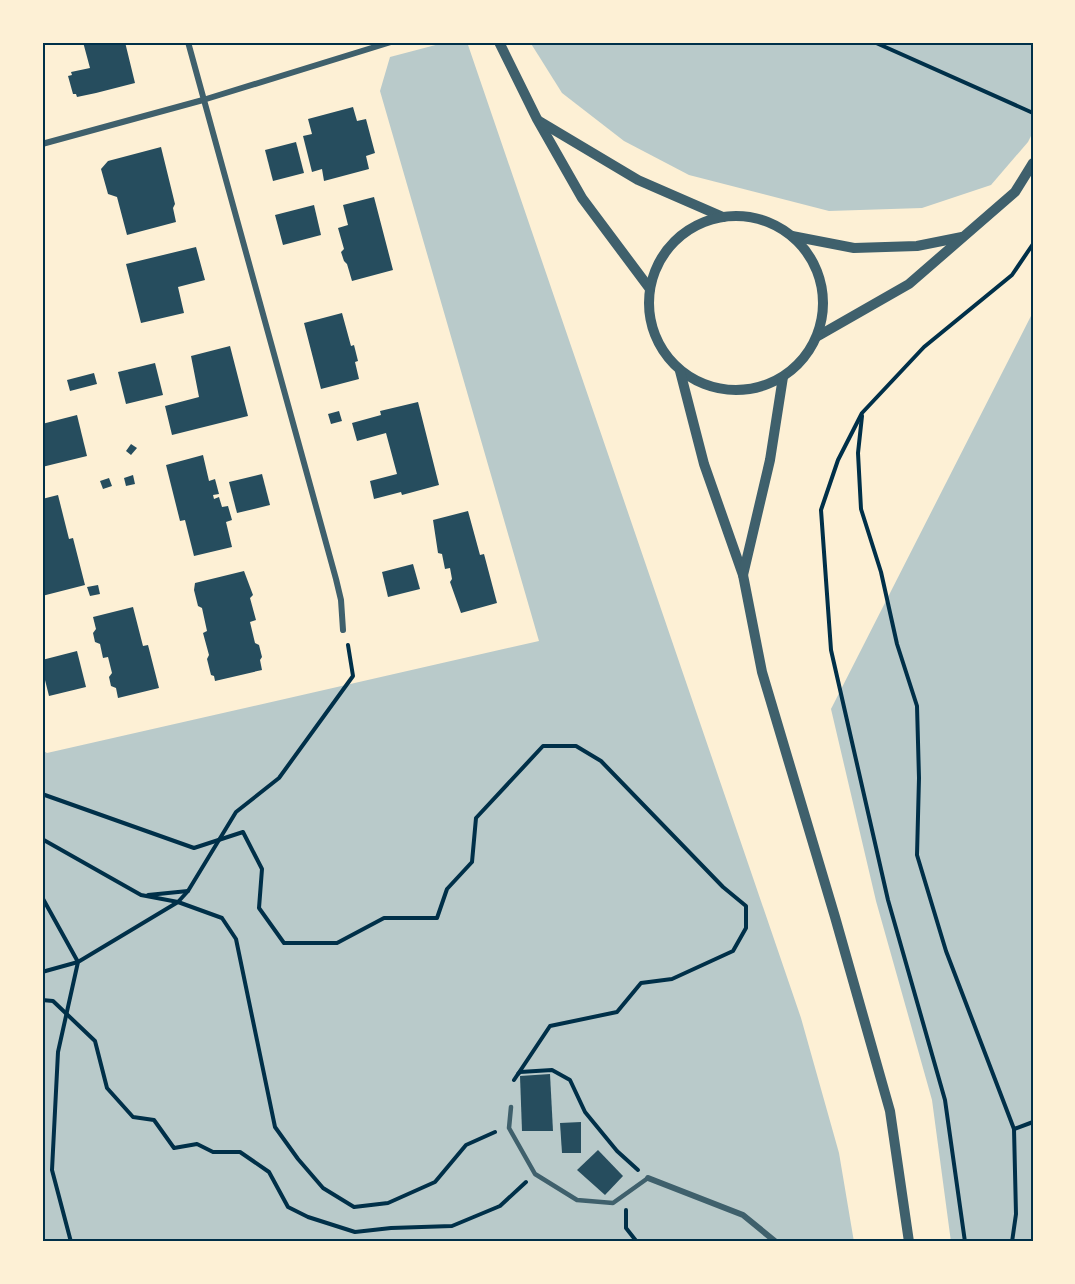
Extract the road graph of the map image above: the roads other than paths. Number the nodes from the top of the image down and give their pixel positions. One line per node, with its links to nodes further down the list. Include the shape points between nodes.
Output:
1 (188, 42): 4 (street)
2 (391, 42): 4 (street)
3 (499, 42): 5 (street)
4 (204, 100): 6 (street); 16 (street, via 339,590)
5 (537, 119): 8 (street, via 638,180); 11 (street, via 582,198)
6 (42, 144)
7 (1033, 163): 10 (street, via 1015,192)
8 (723, 217): 9 (street, via 760,219); 11 (street, via 689,230 675,241 663,255)
9 (792, 236): 10 (street, via 854,248 917,246); 12 (street, via 815,264 821,281 824,300)
10 (963, 237): 12 (street, via 909,284)
11 (650, 289): 13 (street, via 651,326 668,358)
12 (818, 336): 14 (street, via 798,366)
13 (680, 371): 14 (street, via 713,388 731,391 767,386); 15 (street, via 704,464)
14 (783, 377): 15 (street, via 770,460)
15 (743, 575): 20 (street, via 762,672 890,1111)
16 (343, 630)
17 (511, 1107): 18 (lane, via 509,1128 535,1174 578,1200 613,1203)
18 (648, 1178): 19 (street, via 743,1215)
19 (776, 1242)
20 (909, 1242)

